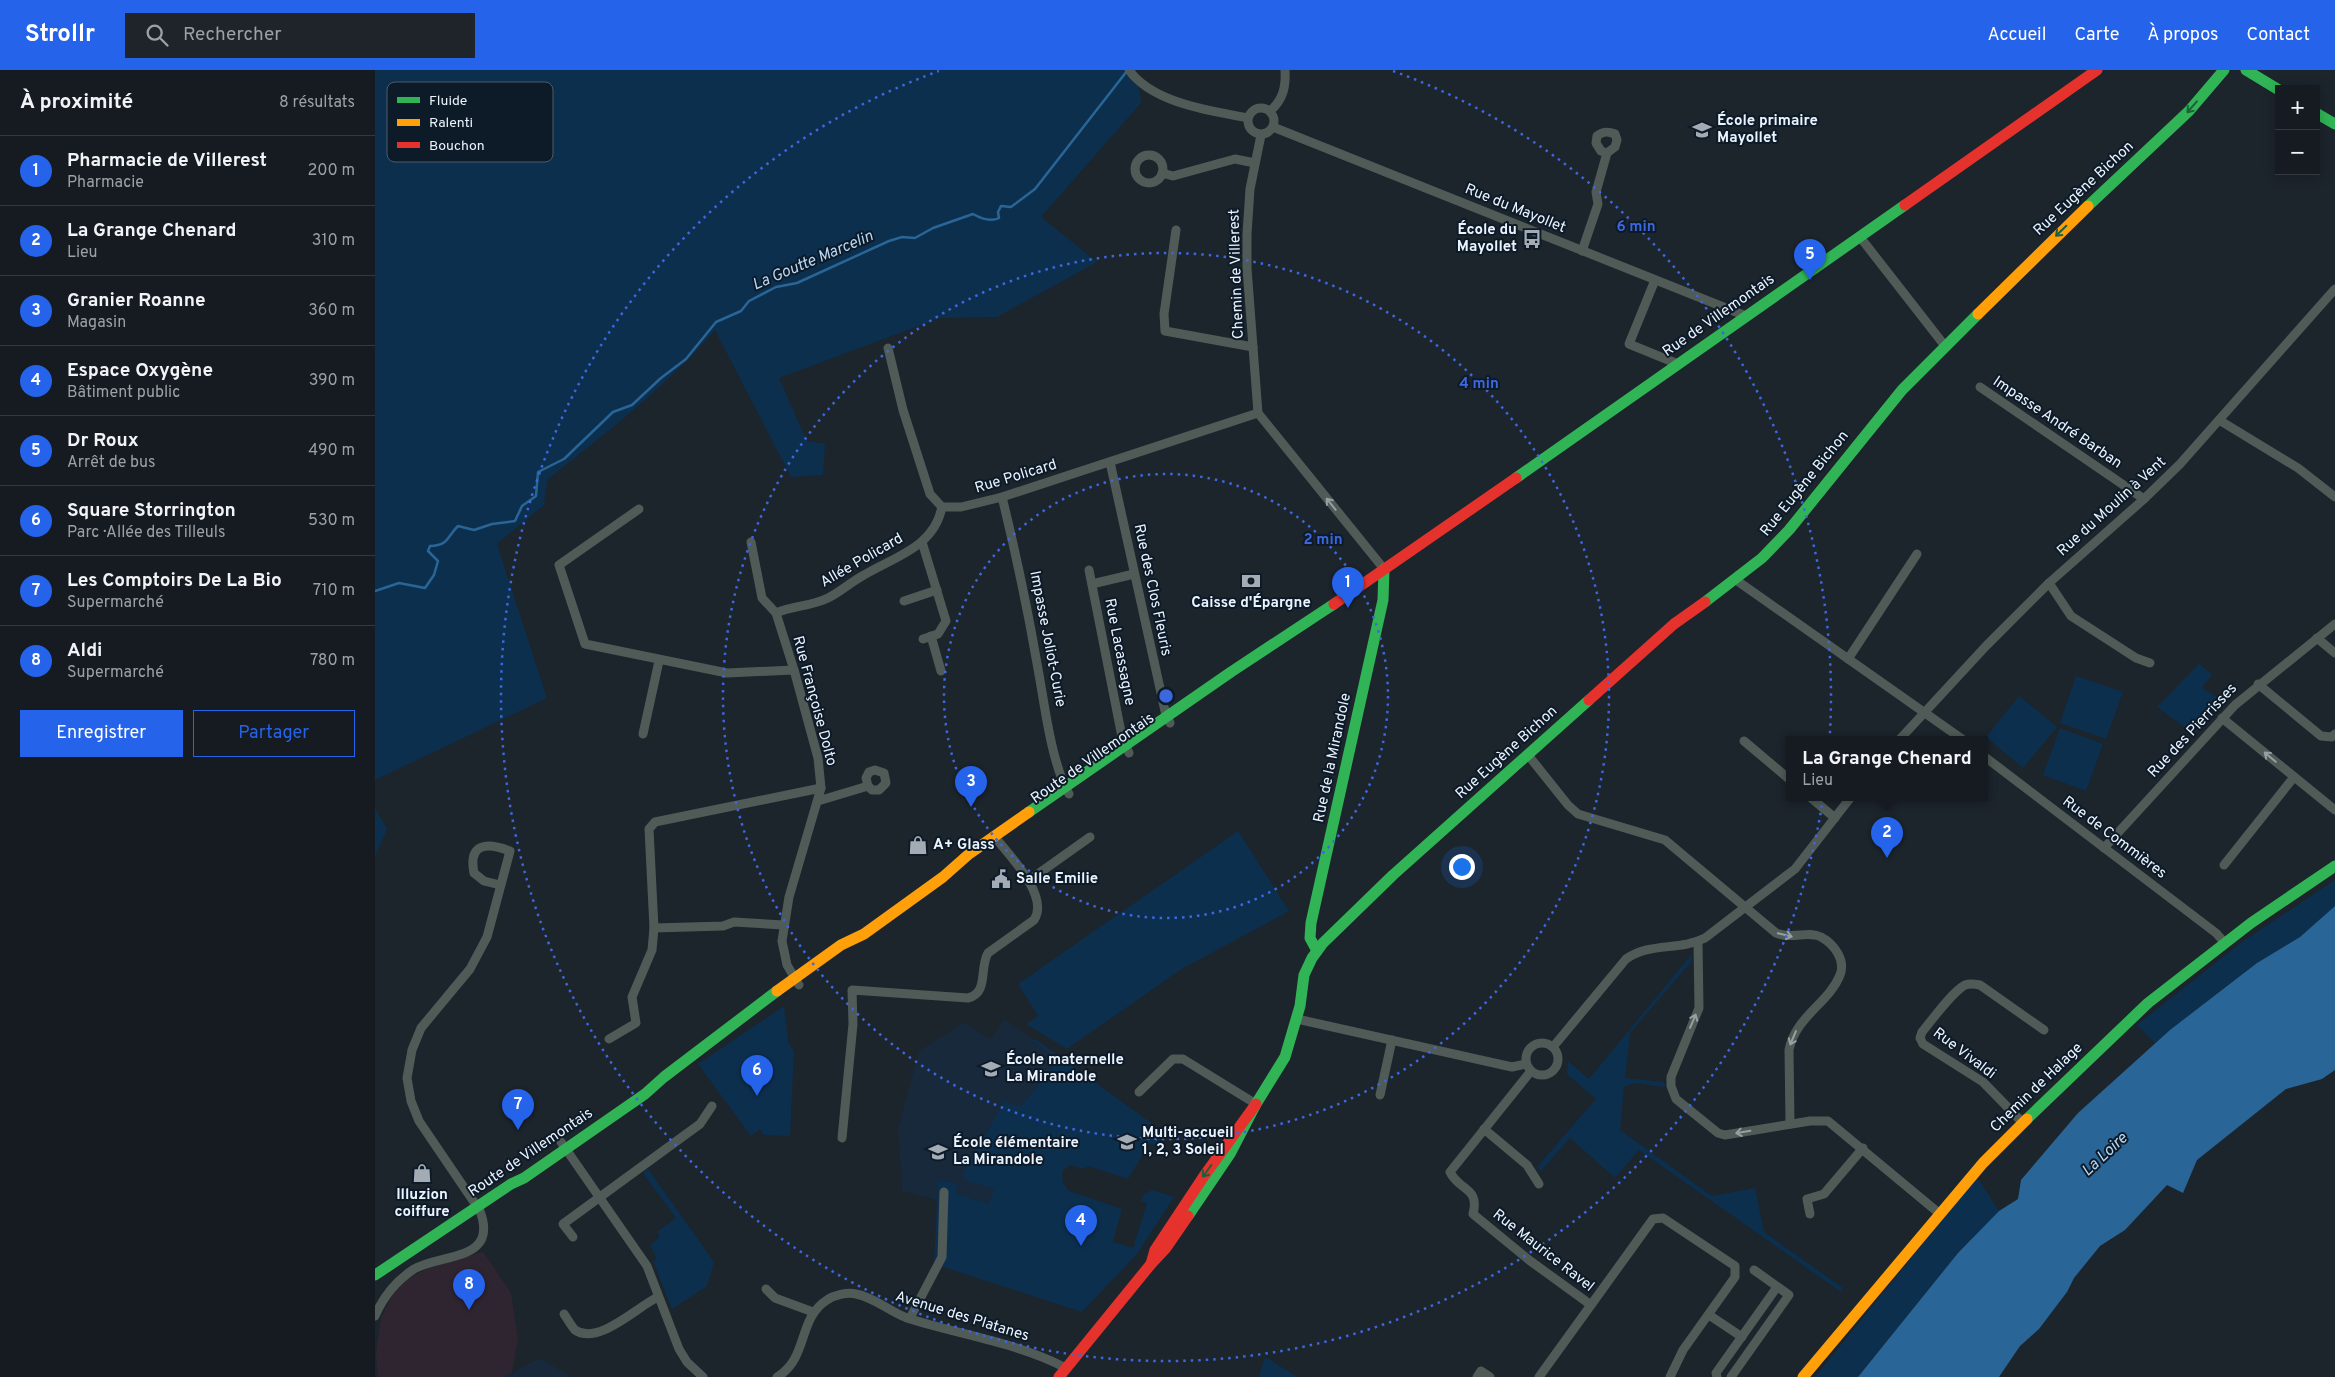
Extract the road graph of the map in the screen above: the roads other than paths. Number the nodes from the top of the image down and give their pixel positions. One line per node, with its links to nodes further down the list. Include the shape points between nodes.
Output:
1 (1285, 70): 7 (street, via 1284,91)
2 (2097, 70): 17 (main road, Rue de Villemontais)
3 (2224, 70): 24 (main road, Rue Eugène Bichon, one-way to 24, via 2189,111 2095,198)
4 (2246, 70): 6 (main road)
5 (1131, 74): 9 (street, via 1157,94 1205,110)
6 (2275, 88)
7 (1270, 111): 9 (street, via 1259,108); 11 (street)
8 (2320, 115): 10 (main road)
9 (1248, 118): 12 (street, via 1249,128)
10 (2335, 124)
11 (1273, 127): 12 (street); 18 (street, Rue du Mayollet)
12 (1261, 135): 14 (street, Chemin de Villerest)
13 (1607, 153): 18 (street, via 1596,192 1598,204)
14 (1255, 163): 15 (street, via 1235,159 1173,176); 25 (street, Chemin de Villerest, via 1247,234)
15 (1162, 173)
16 (1176, 230): 25 (street, via 1164,314 1165,330)
17 (1860, 237): 23 (main road, Rue de Villemontais); 24 (street)
18 (1582, 251): 19 (street, Rue du Mayollet)
19 (1655, 280): 23 (street, Rue du Mayollet); 27 (street, via 1629,344)
20 (2335, 289): 21 (street, Rue du Moulin à Vent)
21 (2327, 299): 22 (street); 30 (street, Rue du Moulin à Vent)
22 (2335, 305)
23 (1746, 316): 27 (main road, Rue de Villemontais)
24 (1945, 346): 43 (main road, Rue Eugène Bichon, via 1903,390 1789,530)
25 (1253, 347): 29 (street, Chemin de Villerest)
26 (887, 348): 35 (street, via 930,494)
27 (1677, 364): 40 (main road, Rue de Villemontais)
28 (1980, 387): 34 (street, Impasse André Barban)
29 (1258, 413): 31 (street, Rue Policard); 40 (street, one-way to 29)
30 (2219, 420): 33 (street, via 2298,468); 34 (street, Rue du Moulin à Vent)
31 (1110, 462): 32 (street, Rue Policard); 42 (street, Rue des Clos Fleuris)
32 (1002, 497): 35 (street, Rue Policard, via 961,507); 73 (street, Impasse Joliot-Curie, via 1021,573 1049,727)
33 (2335, 497)
34 (2144, 499): 44 (street, Rue du Moulin à Vent)
35 (942, 507): 38 (street, Allée Policard, via 939,521)
36 (639, 509): 53 (street, via 559,565 585,644)
37 (751, 542): 48 (street, Rue Françoise Dolto, via 761,598)
38 (922, 542): 46 (street); 48 (street, Allée Policard, via 827,599)
39 (1917, 554): 52 (street)
40 (1384, 569): 60 (main road, Route de Villemontais, via 1231,672); 91 (main road, Rue de la Mirandole, via 1383,600 1311,924 1310,938)
41 (1089, 570): 45 (street, Rue Lacassagne)
42 (1134, 574): 45 (street, Rue Lacassagne); 60 (street, Rue des Clos Fleuris)
43 (1736, 580): 52 (street); 67 (main road, Rue Eugène Bichon, via 1674,624)
44 (2049, 583): 54 (street, via 2071,616 2136,658); 58 (street, Rue du Moulin à Vent)
45 (1092, 584): 66 (street, Rue Lacassagne)
46 (937, 590): 47 (street); 56 (street, via 946,621 939,634 927,638)
47 (904, 601)
48 (776, 613): 55 (street, Rue Françoise Dolto)
49 (2335, 624): 50 (street, Rue des Pierrisses)
50 (2317, 638): 51 (street); 57 (street, Rue des Pierrisses)
51 (2335, 653)
52 (1848, 659): 58 (street)
53 (659, 661): 55 (street, via 727,674); 61 (street)
54 (2150, 663)
55 (794, 670): 72 (street, Rue Françoise Dolto, via 818,758)
56 (941, 672)
57 (2258, 684): 59 (street, Rue des Pierrisses); 62 (street, via 2321,736 2333,737)
58 (1925, 711): 63 (street, Rue du Moulin à Vent); 64 (street)
59 (2222, 718): 70 (street, one-way to 59); 81 (street, Rue des Pierrisses)
60 (1168, 720): 66 (main road, Route de Villemontais)
61 (643, 734)
62 (2335, 734)
63 (1903, 736)
64 (1958, 736)
65 (1744, 741): 69 (street)
66 (1127, 749): 73 (main road, Route de Villemontais)
67 (1528, 755): 86 (street, via 1578,814 1665,840); 91 (main road, Rue Eugène Bichon, via 1393,875)
68 (1988, 759): 81 (street, Rue de Commières)
69 (1786, 776)
70 (2294, 776): 77 (street); 82 (street)
71 (868, 786): 74 (street)
72 (821, 788): 74 (street, Rue Françoise Dolto); 88 (street, via 655,822 649,829)
73 (1067, 790): 80 (main road, Route de Villemontais)
74 (817, 801): 87 (street, Rue Françoise Dolto)
75 (1815, 801): 78 (street)
76 (1848, 801): 78 (street)
77 (2335, 810)
78 (1835, 818): 86 (street, via 1787,876)
79 (1090, 837): 84 (street)
80 (997, 839): 84 (street); 92 (main road, Route de Villemontais, via 968,865 943,877 864,934 841,945)
81 (2104, 848): 90 (street, Rue de Commières)
82 (2224, 865)
83 (2335, 866): 90 (main road, Chemin de Halage)
84 (1028, 881): 106 (street, via 1038,900 1037,915 988,953 984,959 982,984 976,995 968,998 852,990 853,1024)
85 (500, 886): 85 (street, via 510,851 485,845 476,851 471,861 473,873 483,881); 112 (street, via 487,937 470,969 421,1028 412,1050 407,1078 419,1121)
86 (1746, 907): 89 (street); 104 (street, one-way to 104, via 1776,933 1786,937 1820,936 1834,948 1842,963 1836,982 1791,1040)
87 (784, 925): 88 (street, via 734,922 723,926); 92 (street, Rue Françoise Dolto, via 782,941 787,965)
88 (654, 928): 95 (street, via 652,950 632,997 636,1023)
89 (1697, 942): 97 (street, via 1642,950 1626,959); 104 (street, one-way to 89, via 1725,1135 1718,1133 1672,1094 1673,1068 1699,1008)
90 (2225, 943): 103 (main road, Chemin de Halage, via 2148,1003)
91 (1317, 951): 93 (main road, Rue Eugène Bichon, via 1304,975)
92 (797, 982): 107 (main road, Route de Villemontais, via 767,1007 747,1016)
93 (1297, 1019): 96 (street); 101 (main road, Rue Eugène Bichon, via 1285,1057)
94 (2044, 1030): 103 (street, Rue Vivaldi, via 1980,985 1971,984 1956,993 1920,1038 1923,1044 1983,1082)
95 (609, 1040)
96 (1392, 1040): 98 (street); 100 (street)
97 (1553, 1047): 98 (street, via 1543,1043 1533,1045 1526,1053); 98 (street, via 1558,1057 1552,1072 1541,1076)
98 (1528, 1068): 105 (street)
99 (1139, 1092): 101 (street, via 1173,1059 1183,1059)
100 (1380, 1095)
101 (1256, 1104): 128 (main road, Rue Eugène Bichon, via 1193,1200 1155,1250 1151,1264)
102 (712, 1106): 111 (street, via 700,1124)
103 (2023, 1123): 114 (main road, Chemin de Halage)
104 (1791, 1124): 108 (street, via 1828,1121)
105 (1484, 1129): 109 (street, via 1527,1165); 121 (street, Rue Maurice Ravel, via 1450,1172 1473,1195 1476,1204 1473,1214)
106 (842, 1138)
107 (564, 1146): 111 (street); 112 (main road, Route de Villemontais)
108 (1863, 1148): 113 (street, via 1824,1194 1807,1199); 114 (street)
109 (1539, 1184)
110 (944, 1192): 126 (street, via 942,1257)
111 (600, 1196): 115 (street, via 563,1224); 120 (street, via 647,1266)
112 (475, 1204): 117 (main road, Route de Villemontais); 125 (street, via 484,1227 479,1243 468,1253 415,1269 387,1294)
113 (1810, 1214)
114 (1939, 1214): 138 (main road, Chemin de Halage)
115 (573, 1237)
116 (1754, 1270): 118 (street)
117 (375, 1275)
118 (1777, 1287): 127 (street); 137 (street, via 1789,1295)
119 (766, 1289): 122 (street, via 775,1298)
120 (659, 1297): 123 (street, via 644,1303 607,1330 589,1334 576,1330); 129 (street, via 679,1349)
121 (1591, 1305): 124 (street, via 1653,1219 1663,1218 1735,1266 1735,1277); 134 (street, Rue Maurice Ravel)
122 (813, 1312): 126 (street, Avenue des Platanes, via 827,1299 853,1293); 130 (street, via 799,1354)
123 (564, 1314)
124 (1709, 1315): 127 (street); 135 (street, via 1683,1350)
125 (375, 1316)
126 (910, 1318): 128 (street, Avenue des Platanes, via 1040,1354)
127 (1742, 1337): 136 (street, via 1716,1373)
128 (1066, 1368): 131 (main road, Rue Eugène Bichon)
129 (703, 1377)
130 (777, 1377)
131 (1059, 1377)
132 (1477, 1377): 133 (street, via 1481,1371)
133 (1490, 1377)
134 (1539, 1377)
135 (1670, 1377)
136 (1717, 1377)
137 (1731, 1377)
138 (1803, 1377)

